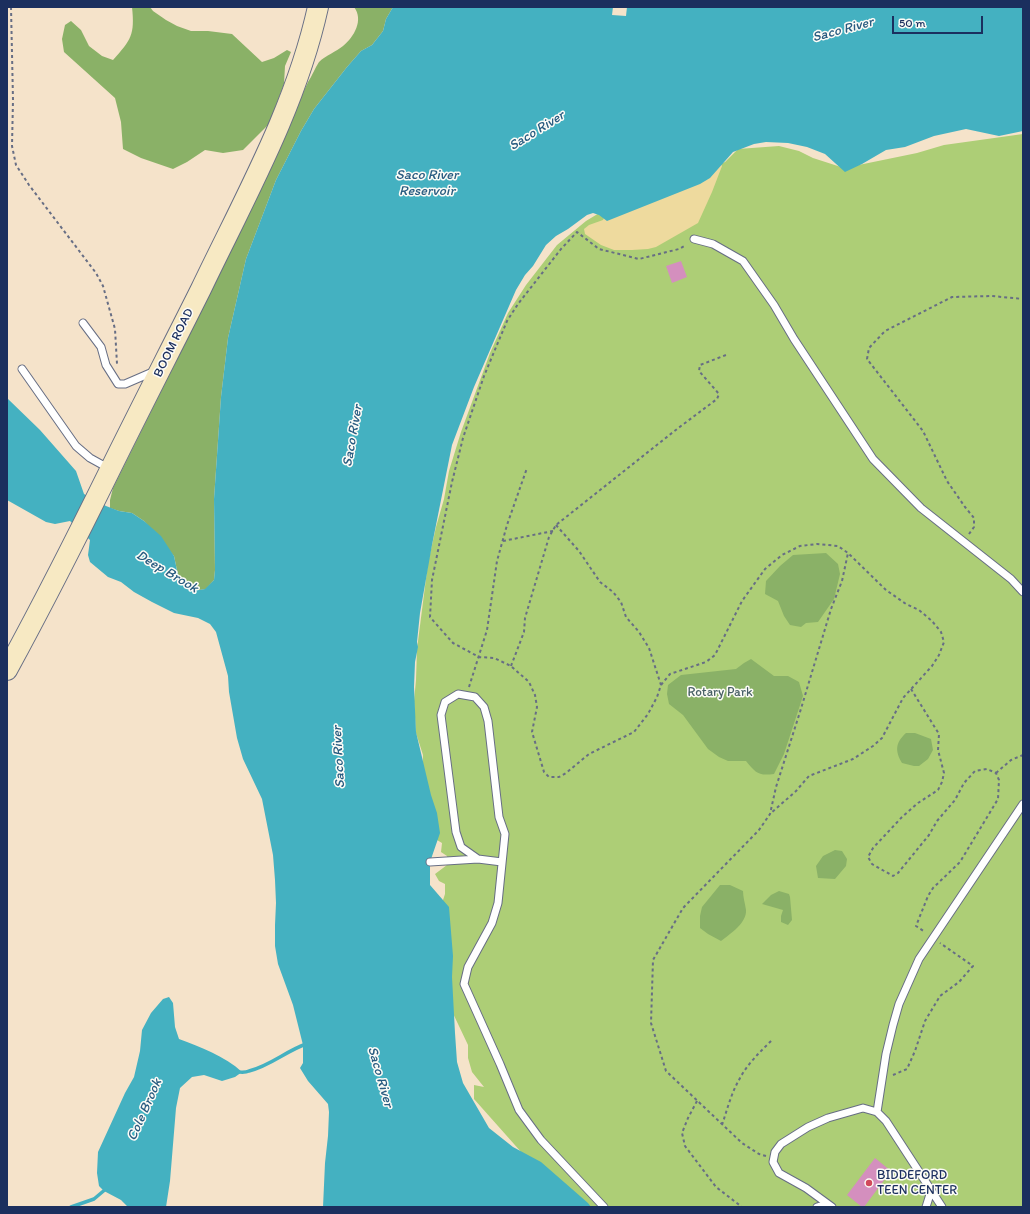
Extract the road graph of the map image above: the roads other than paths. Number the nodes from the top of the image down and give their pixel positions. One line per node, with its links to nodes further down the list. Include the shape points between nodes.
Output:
1 (318, 7): 5 (street, BOOM ROAD, via 300,74 280,122)
2 (694, 239): 7 (lane, via 713,244 743,262 774,305 873,459 921,508 1011,579)
3 (84, 323): 5 (lane, via 101,347 106,365 118,384 125,384)
4 (22, 369): 6 (lane, via 76,446)
5 (161, 369): 6 (street, BOOM ROAD)
6 (109, 473): 8 (street, BOOM ROAD)
7 (1023, 592)
8 (7, 670)
9 (1023, 804): 13 (lane, via 919,960 899,1004 886,1054)
10 (478, 859): 11 (lane); 12 (lane); 12 (lane, via 462,847 456,832 441,715 445,702 458,694 475,697 484,707 488,721 499,817 505,834)
11 (430, 862)
12 (502, 862): 16 (lane, via 498,903 492,922 468,967 464,984 519,1110 540,1140)
13 (877, 1112): 14 (lane, via 886,1120); 15 (lane, via 862,1108 828,1118 781,1144 775,1152 773,1162 779,1173 806,1188)
14 (931, 1191): 18 (lane); 19 (lane)
15 (830, 1206): 17 (lane)
16 (604, 1207)
17 (817, 1207)
18 (926, 1207)
19 (942, 1207)

